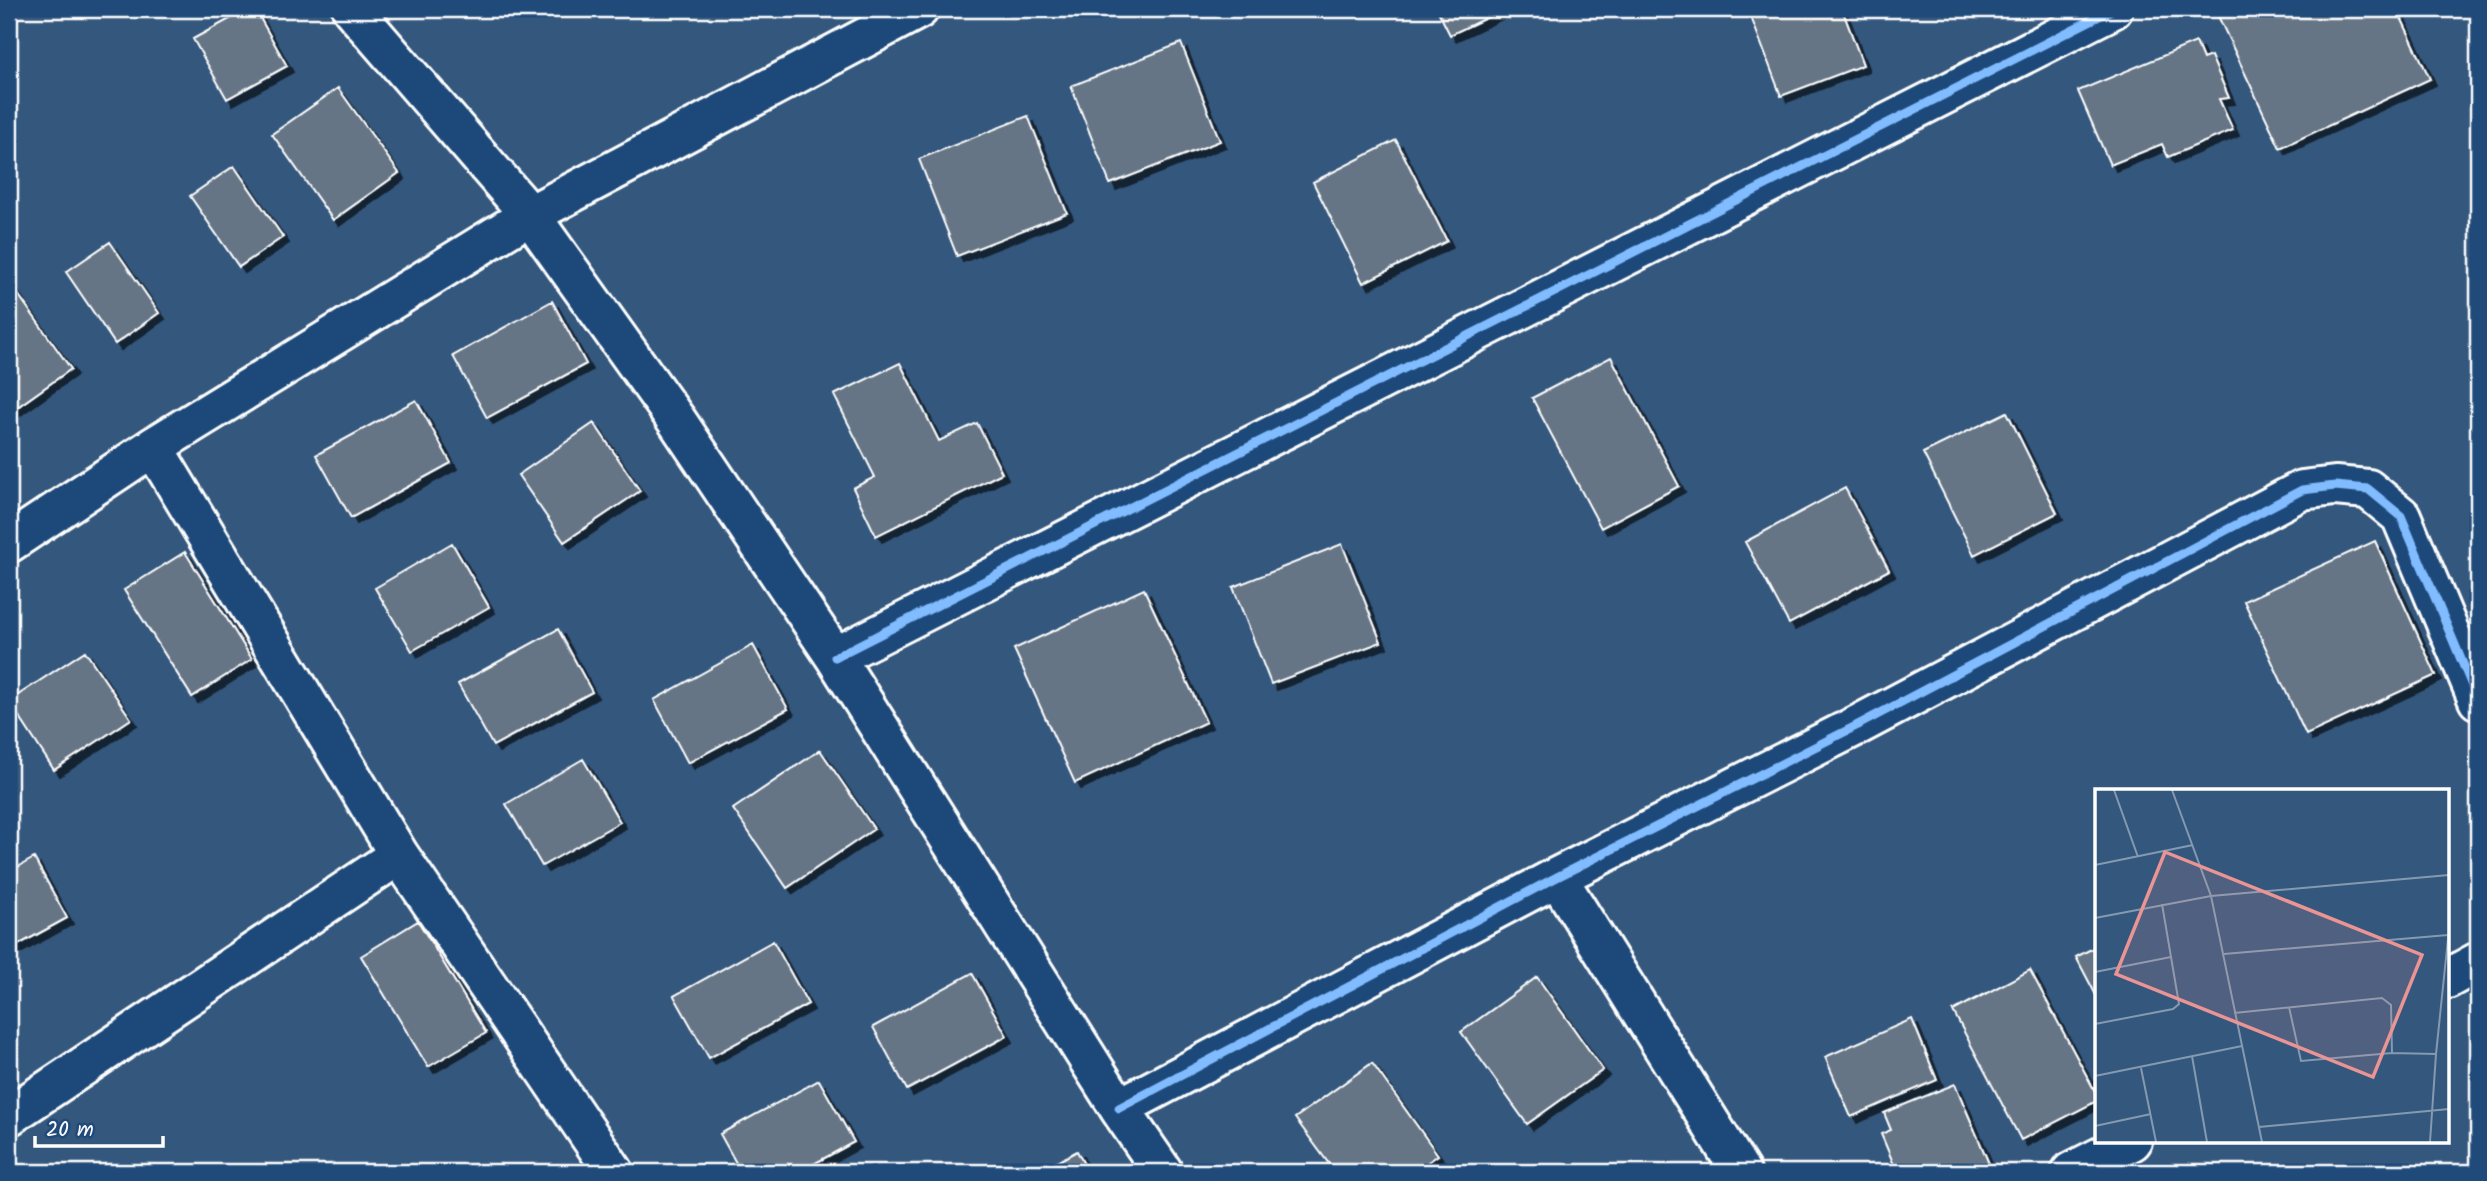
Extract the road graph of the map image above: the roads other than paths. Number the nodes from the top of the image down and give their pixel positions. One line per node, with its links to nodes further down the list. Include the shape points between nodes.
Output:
1 (352, 9): 4 (street)
2 (919, 9): 4 (street)
3 (2113, 9): 7 (street)
4 (530, 215): 5 (street); 7 (street, via 677,421)
5 (153, 447): 6 (street); 9 (street)
6 (9, 543)
7 (835, 657): 13 (street)
8 (2478, 700): 10 (street, via 2401,516 2368,489 2302,490 1856,726)
9 (399, 855): 14 (street); 16 (street)
10 (1557, 877): 13 (street); 18 (street)
11 (2478, 962): 12 (street)
12 (2448, 978)
13 (1119, 1108): 17 (street)
14 (9, 1115)
15 (2130, 1142): 19 (street)
16 (614, 1172)
17 (1163, 1172)
18 (1741, 1172)
19 (2071, 1172)

